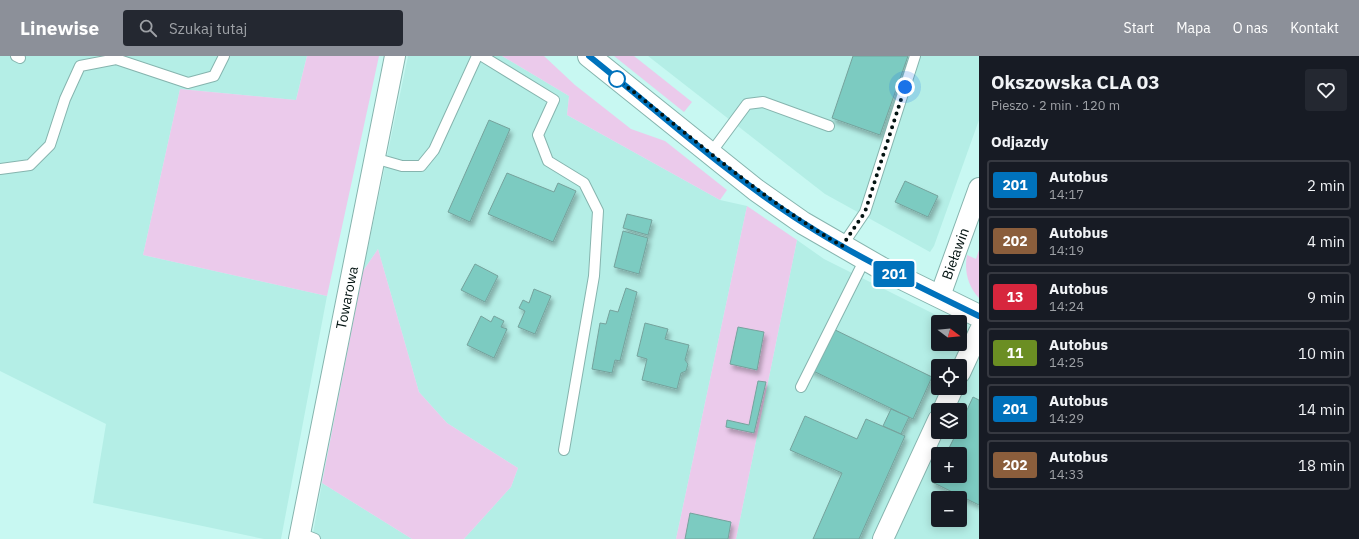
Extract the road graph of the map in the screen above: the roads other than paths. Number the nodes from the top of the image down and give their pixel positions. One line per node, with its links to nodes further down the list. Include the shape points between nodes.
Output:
1 (224, 56): 10 (lane, via 214,76 188,83 116,59 80,66 65,99 50,145 30,165)
2 (395, 56): 9 (street, Towarowa)
3 (477, 56): 9 (lane, via 434,150 421,166 402,166)
4 (482, 56): 20 (lane, via 554,100 538,135 548,161 584,182 598,211 594,276)
5 (589, 56): 8 (main road)
6 (915, 56): 12 (lane, via 865,212)
7 (829, 126): 8 (lane, via 763,102 746,104)
8 (710, 154): 12 (main road, via 803,223)
9 (374, 158): 21 (street, Towarowa)
10 (0, 169)
11 (979, 188): 14 (street, Bieławin)
12 (842, 246): 13 (main road)
13 (865, 259): 14 (main road); 18 (lane)
14 (940, 296): 15 (main road)
15 (979, 316)
16 (979, 332): 17 (street)
17 (966, 359)
18 (801, 388)
19 (931, 435): 22 (street)
20 (564, 450)
21 (305, 537)
22 (884, 539)

